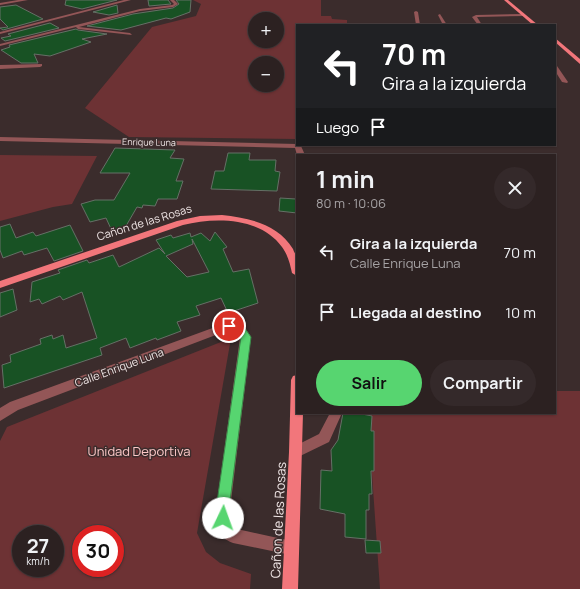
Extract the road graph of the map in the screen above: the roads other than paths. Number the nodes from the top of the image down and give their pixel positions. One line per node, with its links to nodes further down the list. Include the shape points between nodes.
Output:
1 (26, 0): 5 (street)
2 (129, 0): 17 (street)
3 (172, 0): 16 (street, via 176,4 173,6 140,10)
4 (506, 0): 6 (main road)
5 (0, 4)
6 (515, 7): 9 (street, via 512,9); 10 (main road)
7 (416, 12): 12 (street)
8 (440, 15): 13 (street)
9 (514, 15): 10 (street); 11 (street); 14 (street, via 474,17)
10 (523, 15): 15 (main road)
11 (518, 20)
12 (418, 24)
13 (445, 24)
14 (479, 24)
15 (535, 24)
16 (70, 28): 18 (street); 20 (street)
17 (0, 34)
18 (130, 34)
19 (556, 40): 21 (main road)
20 (0, 45)
21 (580, 62)
22 (40, 65): 23 (street)
23 (0, 67)
24 (556, 68): 25 (street)
25 (565, 82)
26 (0, 138): 27 (street, Enrique Luna)
27 (296, 146)
28 (296, 266): 29 (main road, Cañon de las Rosas, via 295,259 282,239 259,225 238,219 207,218 180,223)
29 (0, 285)
30 (297, 414): 33 (main road, Cañon de las Rosas)
31 (336, 414): 33 (street, via 324,438)
32 (0, 415): 34 (street, Calle Enrique Luna, via 14,406 229,326 240,329 246,337 223,509 223,526 233,536)
33 (296, 452): 34 (main road, Cañon de las Rosas)
34 (291, 547): 35 (main road, Cañon de las Rosas)
35 (290, 589)

